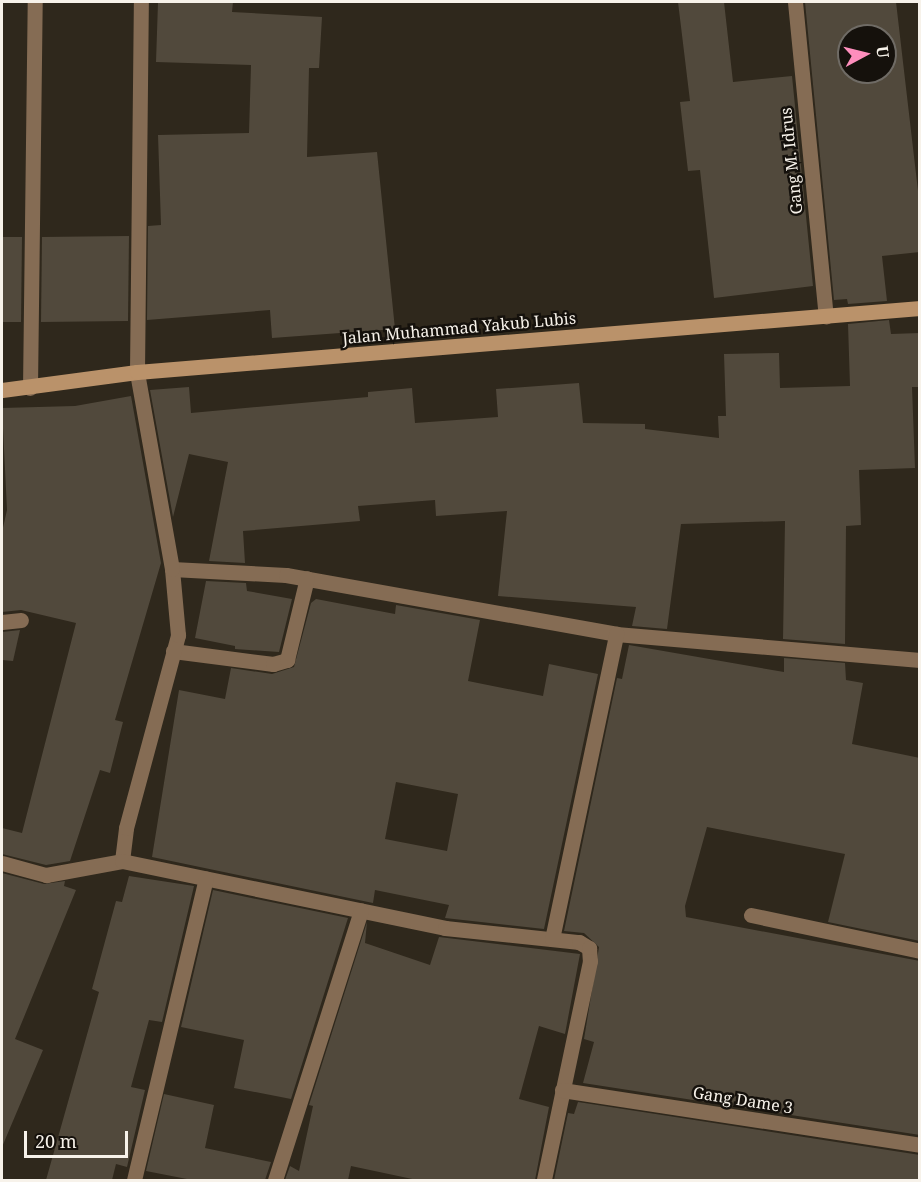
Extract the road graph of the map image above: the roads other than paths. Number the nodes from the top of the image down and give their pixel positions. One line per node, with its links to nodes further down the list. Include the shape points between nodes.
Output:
1 (35, 2): 7 (street)
2 (141, 2): 6 (street)
3 (795, 2): 5 (street, Gang M. Idrus)
4 (920, 308): 5 (main road, Jalan Muhammad Yakub Lubis)
5 (826, 316): 6 (main road, Jalan Muhammad Yakub Lubis)
6 (136, 372): 7 (main road, Jalan Muhammad Yakub Lubis); 9 (street)
7 (30, 388): 8 (main road, Jalan Muhammad Yakub Lubis)
8 (2, 390)
9 (172, 569): 10 (street); 14 (street, via 178,635)
10 (307, 578): 13 (street); 14 (street, via 287,660 273,664)
11 (21, 620): 12 (street)
12 (2, 622)
13 (616, 634): 15 (street); 21 (street)
14 (173, 651): 16 (street, via 126,828)
15 (920, 660)
16 (122, 861): 17 (street, via 46,875); 18 (street)
17 (2, 863)
18 (206, 878): 19 (street); 25 (street)
19 (361, 910): 21 (street, via 446,928); 26 (street)
20 (751, 915): 22 (street)
21 (552, 939): 23 (street, via 579,942 590,948)
22 (920, 951)
23 (562, 1090): 24 (street, Gang Dame 3); 27 (street)
24 (920, 1145)
25 (134, 1180)
26 (275, 1180)
27 (544, 1180)

